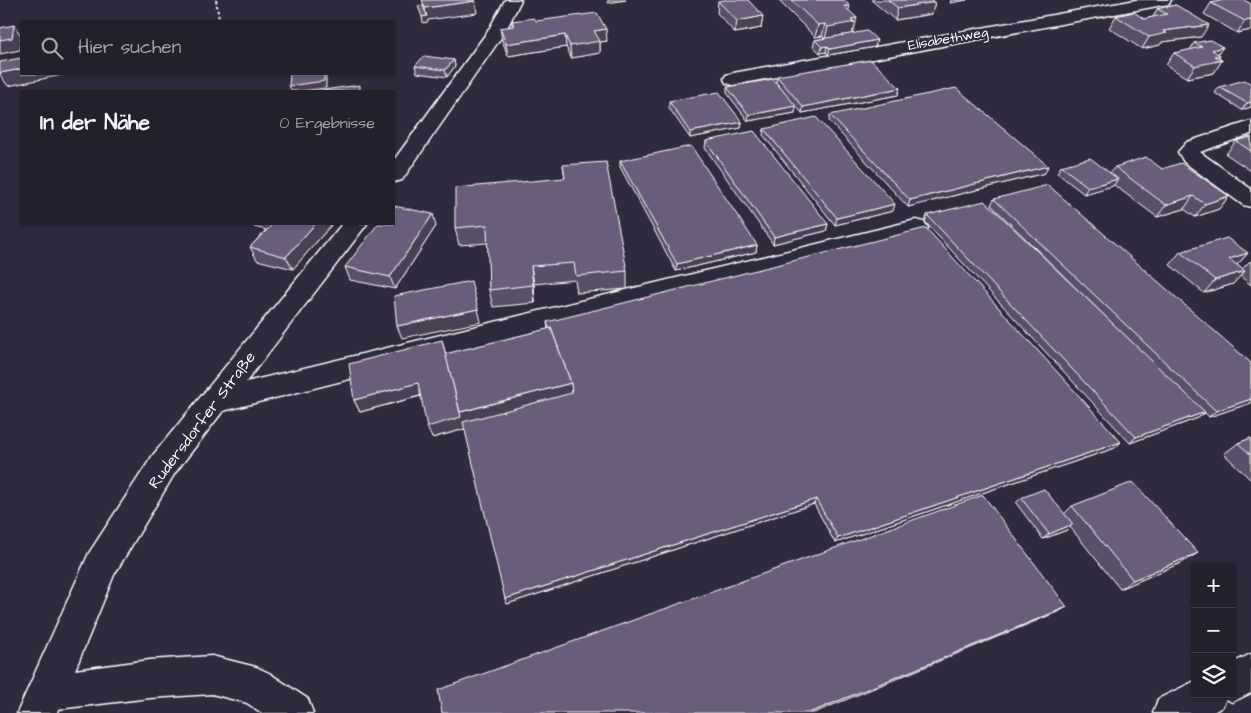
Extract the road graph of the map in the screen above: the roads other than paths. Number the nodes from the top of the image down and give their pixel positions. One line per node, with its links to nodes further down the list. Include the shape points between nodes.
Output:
1 (514, 0): 5 (street, via 496,32)
2 (1163, 0): 3 (street, Elisabethweg)
3 (733, 79)
4 (1251, 127): 6 (street, via 1194,146 1189,152)
5 (395, 174)
6 (1251, 200)
7 (354, 225): 9 (street, Rudersdorfer Straße)
8 (916, 228): 9 (street)
9 (215, 401): 13 (street, Rudersdorfer Straße, via 164,464 100,565)
10 (1251, 673): 11 (street)
11 (1236, 681)
12 (1201, 698): 15 (street)
13 (41, 703): 14 (street, via 150,678 212,675 256,686)
14 (294, 713)
15 (1172, 713)

